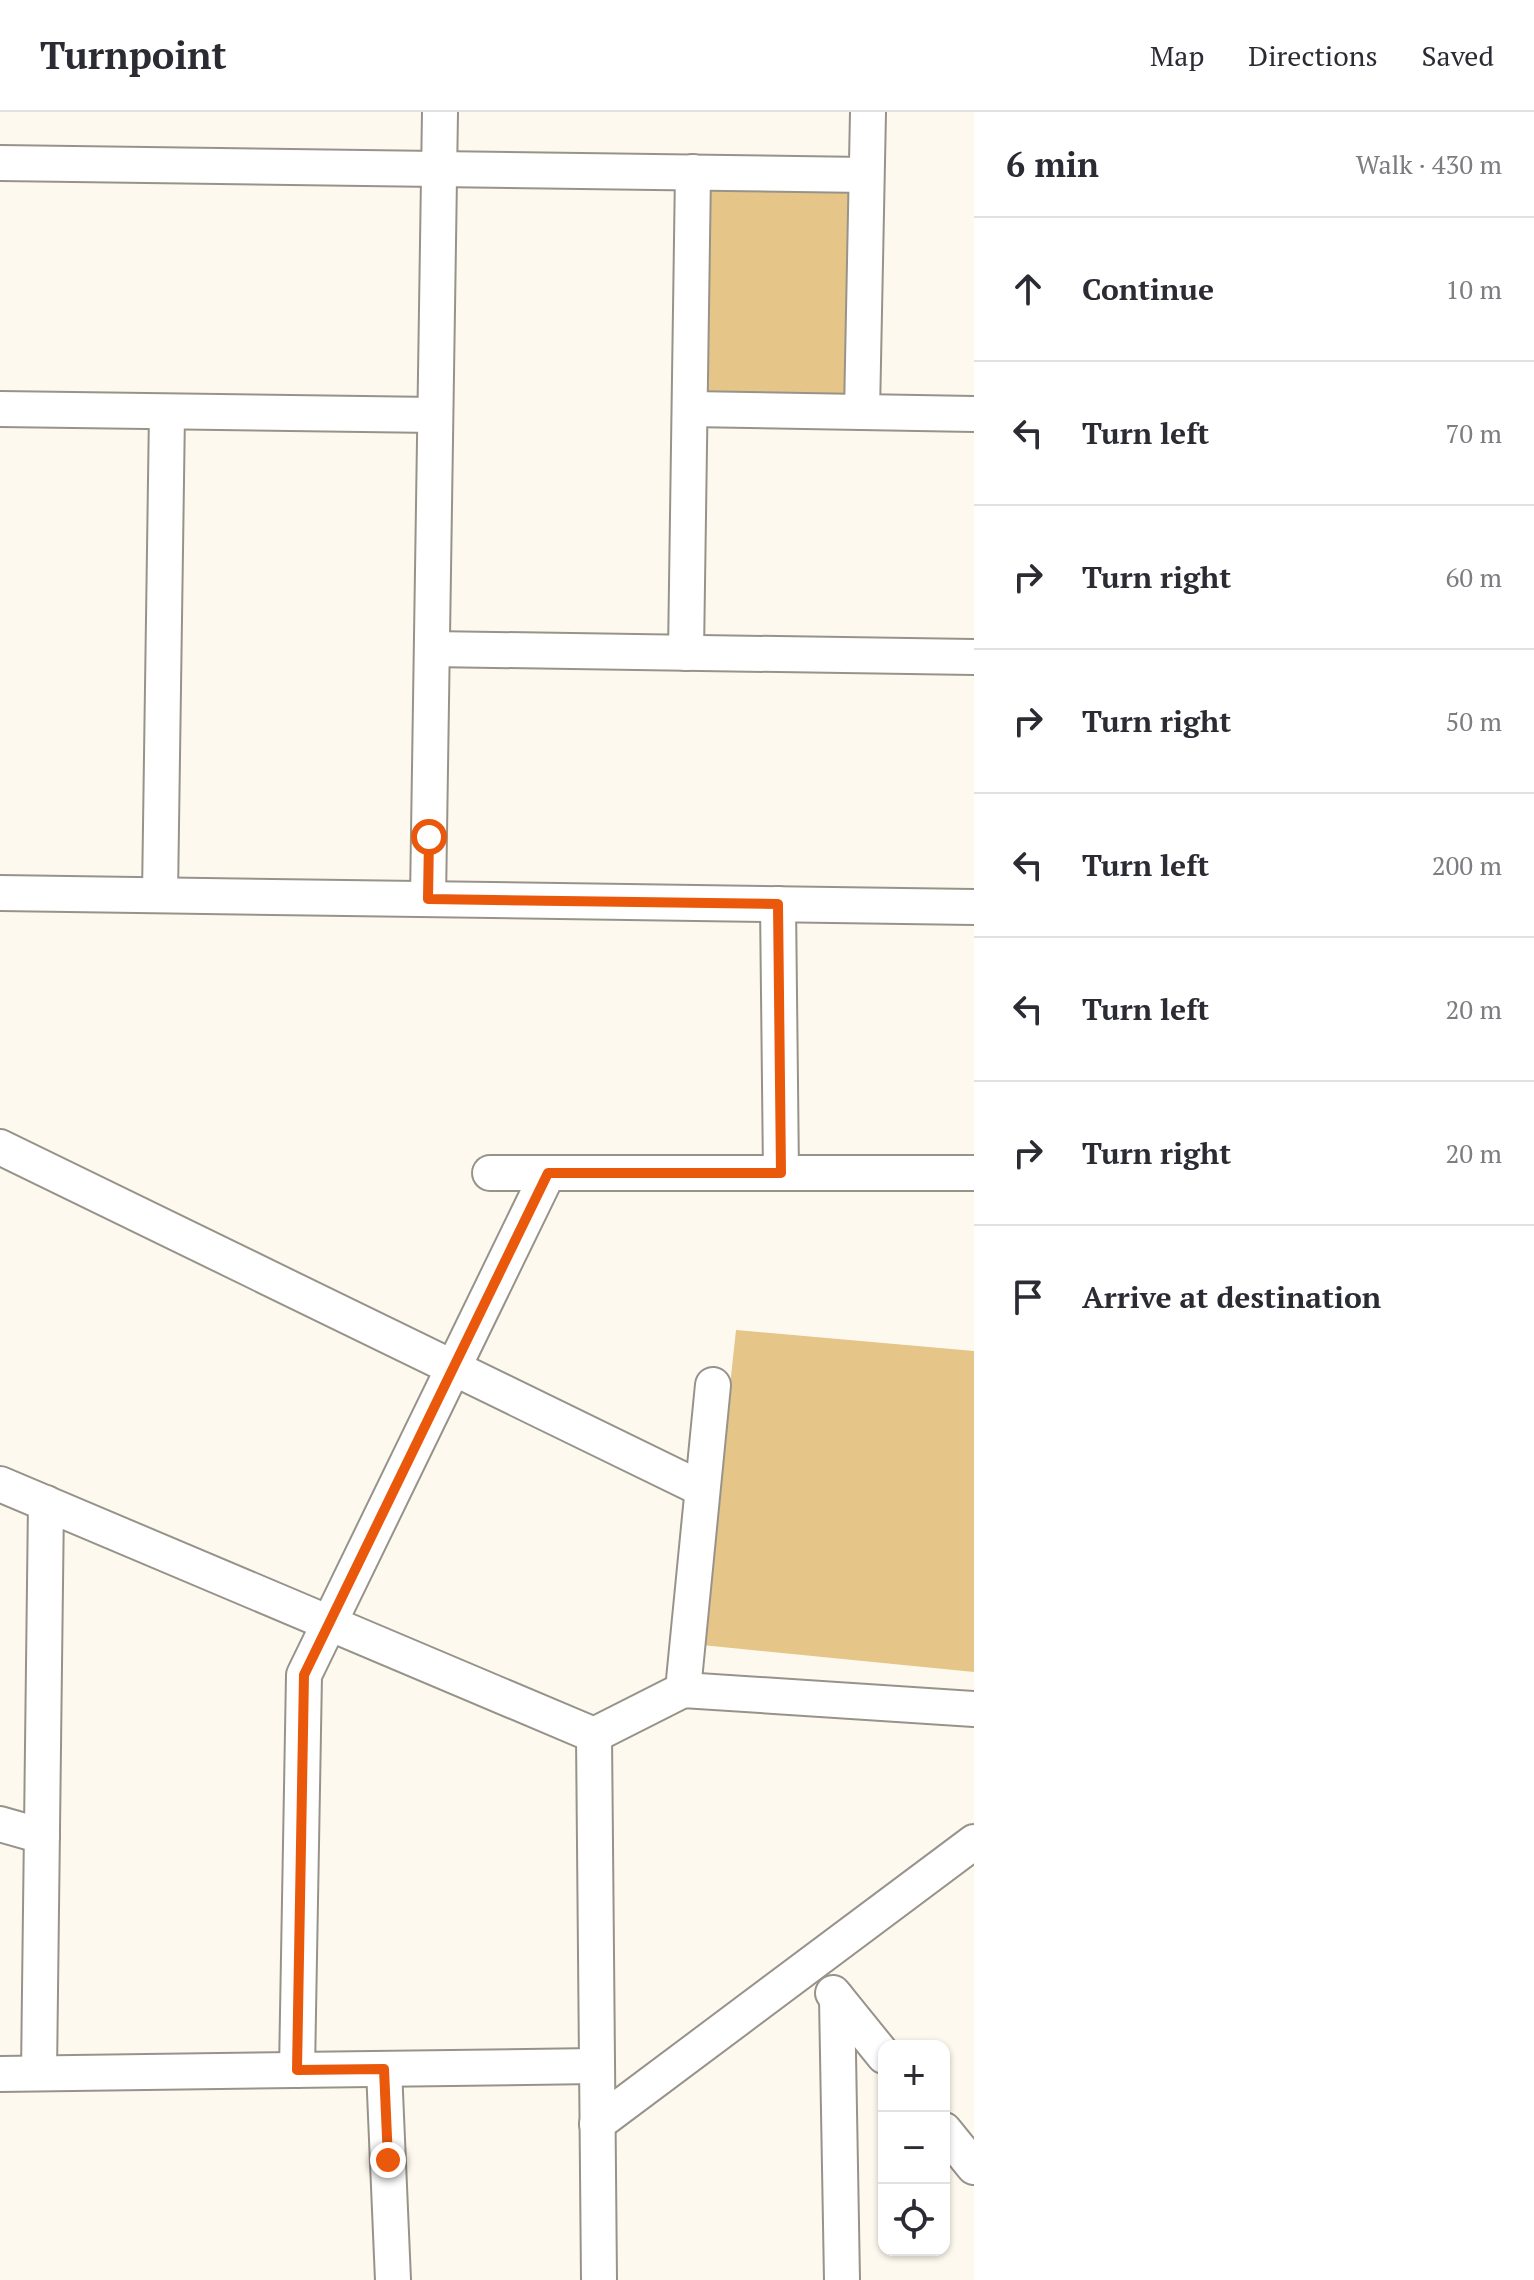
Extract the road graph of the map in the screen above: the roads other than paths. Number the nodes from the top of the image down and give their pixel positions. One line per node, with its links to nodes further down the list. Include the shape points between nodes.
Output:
1 (440, 112): 4 (street)
2 (868, 112): 6 (street)
3 (0, 163): 4 (street)
4 (439, 169): 5 (street); 12 (street)
5 (693, 172): 6 (street); 8 (street)
6 (866, 175): 10 (street)
7 (0, 409): 9 (street)
8 (690, 409): 10 (street); 14 (street)
9 (167, 412): 12 (street); 17 (street)
10 (862, 412): 11 (street)
11 (974, 414)
12 (435, 415): 13 (street)
13 (432, 649): 14 (street); 18 (street)
14 (686, 653): 15 (street)
15 (974, 657)
16 (0, 893): 17 (street)
17 (160, 895): 18 (street)
18 (428, 899): 19 (street)
19 (778, 904): 20 (street); 24 (street)
20 (974, 907)
21 (0, 1147): 26 (street)
22 (490, 1173): 23 (street)
23 (548, 1173): 24 (street); 26 (street)
24 (781, 1173): 25 (street)
25 (974, 1173)
26 (453, 1368): 29 (street); 31 (street)
27 (713, 1385): 29 (street)
28 (0, 1484): 30 (street)
29 (702, 1489): 32 (street)
30 (46, 1503): 31 (street); 36 (street)
31 (329, 1623): 34 (street); 43 (street, via 304,1675)
32 (683, 1690): 33 (street); 34 (street)
33 (974, 1709)
34 (594, 1735): 41 (street)
35 (0, 1824): 36 (street)
36 (42, 1836): 44 (street)
37 (974, 1842): 38 (street)
38 (809, 1965): 39 (street); 46 (street)
39 (837, 1998): 40 (street); 49 (street)
40 (878, 2049)
41 (596, 2066): 42 (street); 46 (street)
42 (384, 2069): 43 (street); 47 (street)
43 (297, 2070): 44 (street)
44 (39, 2073): 45 (street)
45 (0, 2074)
46 (597, 2124): 48 (street)
47 (393, 2280)
48 (599, 2280)
49 (842, 2280)

